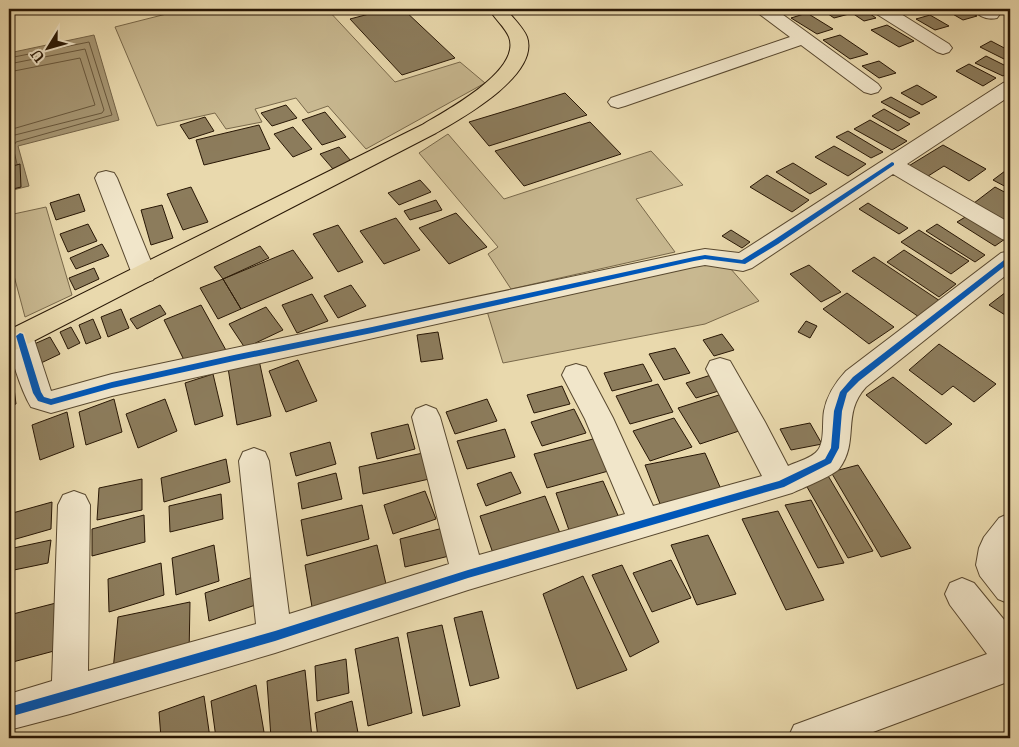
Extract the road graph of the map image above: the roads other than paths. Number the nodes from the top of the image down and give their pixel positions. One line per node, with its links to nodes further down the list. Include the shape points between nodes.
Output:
1 (497, 9): 13 (main road, via 518,37 517,54 511,67 479,99 429,128)
2 (764, 9): 4 (street)
3 (881, 9): 5 (street)
4 (804, 38): 7 (street); 8 (street)
5 (943, 48)
6 (1010, 87): 9 (street)
7 (871, 88)
8 (618, 102)
9 (892, 164): 11 (street); 14 (street, via 743,262 704,257 694,259 112,385 51,402 41,399 36,393)
10 (106, 178): 13 (street)
11 (1010, 233)
12 (1010, 259): 19 (street, via 856,379 844,392 838,411 835,448 828,461)
13 (144, 274): 14 (main road)
14 (14, 339)
15 (720, 369): 19 (street)
16 (576, 374): 21 (street)
17 (426, 417): 23 (street)
18 (254, 461): 26 (street)
19 (781, 484): 21 (street)
20 (74, 505): 29 (street)
21 (644, 522): 23 (street)
22 (1010, 528): 24 (street, via 995,548 992,565)
23 (468, 574): 26 (street)
24 (1010, 588)
25 (962, 594): 27 (street)
26 (275, 636): 29 (street)
27 (1010, 655)
28 (1010, 663): 31 (street)
29 (70, 696): 30 (street)
30 (9, 712)
31 (807, 738)

